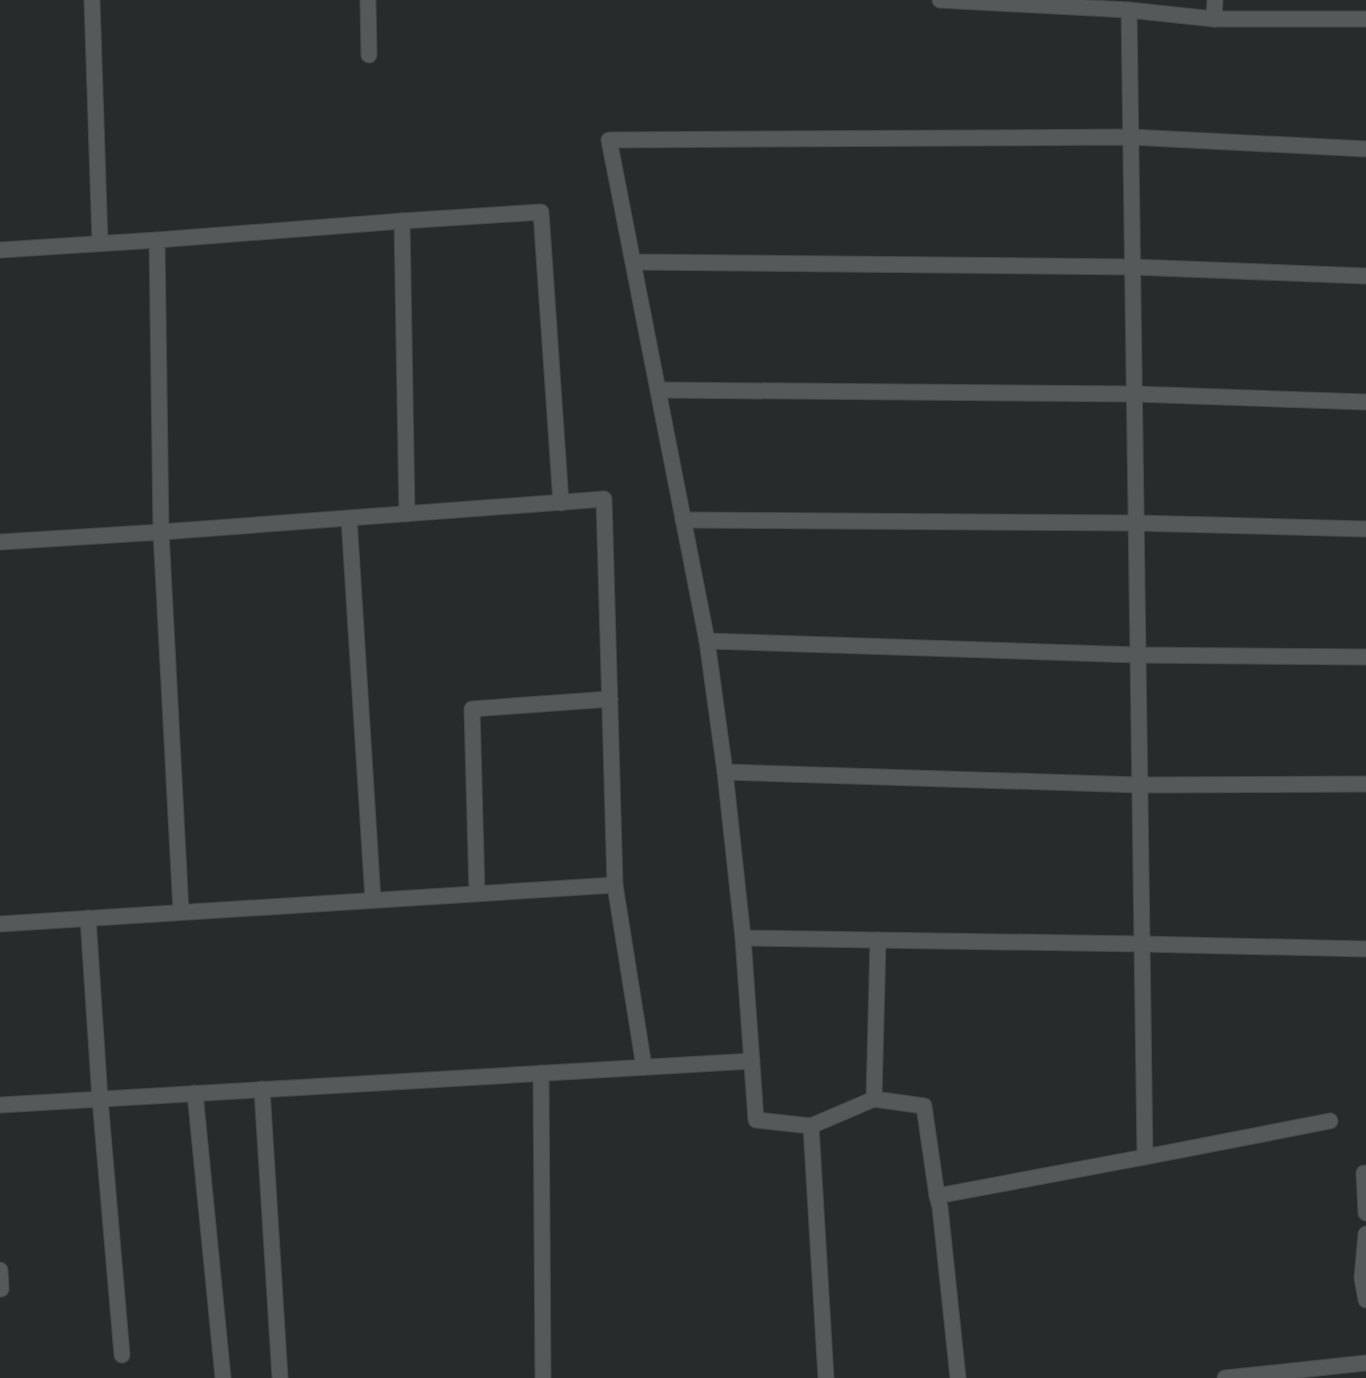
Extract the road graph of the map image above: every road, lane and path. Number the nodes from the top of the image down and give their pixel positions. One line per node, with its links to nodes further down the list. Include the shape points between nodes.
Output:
1 (92, 0): 13 (street)
2 (368, 0): 8 (street)
3 (940, 0): 5 (street)
4 (1215, 0): 6 (street)
5 (1129, 10): 6 (street); 9 (street)
6 (1214, 19): 7 (street)
7 (1366, 19)
8 (369, 56)
9 (1131, 137): 10 (street); 15 (street, via 609,140); 16 (street)
10 (1366, 149)
11 (402, 221): 12 (street); 21 (street, via 541,212); 22 (street)
12 (157, 240): 13 (street); 27 (street)
13 (100, 243): 14 (street)
14 (0, 250)
15 (633, 262): 16 (street); 18 (street)
16 (1133, 267): 17 (street); 19 (street)
17 (1366, 276)
18 (658, 390): 19 (street); 24 (street)
19 (1135, 394): 20 (street); 25 (street)
20 (1366, 402)
21 (561, 503): 22 (street); 32 (street, via 604,500)
22 (407, 514): 23 (street)
23 (349, 518): 27 (street); 38 (street)
24 (683, 520): 25 (street); 29 (street)
25 (1136, 523): 26 (street); 30 (street)
26 (1366, 529)
27 (161, 532): 28 (street); 39 (street)
28 (0, 542)
29 (707, 641): 30 (street); 33 (street)
30 (1138, 655): 31 (street); 35 (street)
31 (1366, 657)
32 (610, 699): 36 (street); 37 (street, via 472,709)
33 (725, 772): 35 (street); 42 (street)
34 (1366, 784): 35 (street)
35 (1140, 785): 44 (street)
36 (616, 885): 37 (street); 47 (street)
37 (477, 894): 38 (street)
38 (373, 900): 39 (street)
39 (181, 912): 40 (street)
40 (88, 918): 41 (street); 51 (street)
41 (0, 924)
42 (744, 938): 43 (street); 46 (street)
43 (878, 940): 44 (street); 52 (street)
44 (1142, 944): 45 (street); 56 (street)
45 (1366, 949)
46 (752, 1061): 47 (street); 55 (street, via 756,1120)
47 (644, 1067): 48 (street)
48 (541, 1073): 49 (street); 68 (street)
49 (262, 1089): 50 (street); 67 (street)
50 (195, 1093): 51 (street); 66 (street)
51 (100, 1099): 53 (street); 64 (street)
52 (874, 1099): 55 (street); 58 (street, via 924,1106)
53 (0, 1105)
54 (1330, 1121): 56 (street)
55 (812, 1126): 69 (street)
56 (1145, 1157): 58 (street)
57 (1364, 1173): 59 (street)
58 (937, 1196): 70 (street)
59 (1366, 1213)
60 (1366, 1234): 63 (street, via 1362,1278)
61 (0, 1270): 62 (street)
62 (1, 1289)
63 (1366, 1300)
64 (122, 1355)
65 (1366, 1363): 71 (street)
66 (223, 1378)
67 (280, 1378)
68 (543, 1378)
69 (826, 1378)
70 (958, 1378)
71 (1225, 1378)

